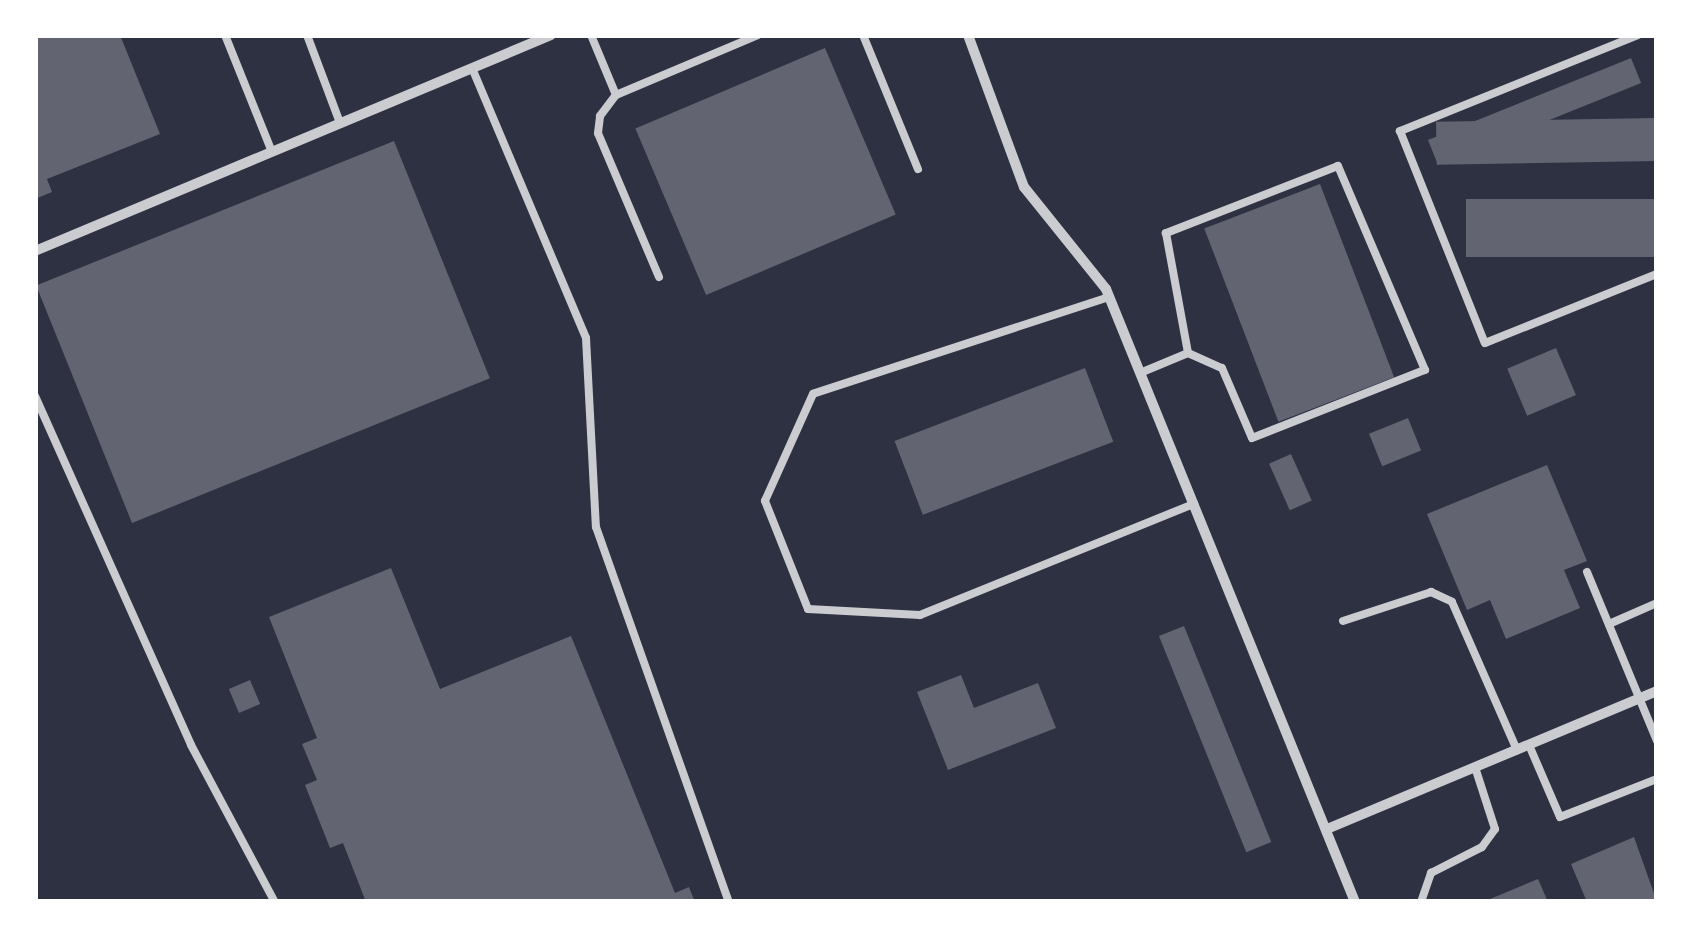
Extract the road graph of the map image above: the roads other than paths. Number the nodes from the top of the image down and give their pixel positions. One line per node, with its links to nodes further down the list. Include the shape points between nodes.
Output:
1 (225, 35): 12 (lane)
2 (307, 35): 11 (lane)
3 (551, 35): 9 (street)
4 (591, 35): 10 (lane)
5 (758, 35): 10 (lane)
6 (863, 35): 13 (lane)
7 (968, 35): 17 (street, via 1024,187)
8 (1638, 35): 15 (lane, via 1400,131 1485,344)
9 (472, 68): 11 (street); 35 (lane, via 586,338 596,526)
10 (616, 95): 16 (lane, via 600,116 598,134)
11 (340, 123): 12 (street)
12 (272, 152): 14 (street)
13 (918, 169)
14 (35, 251)
15 (1657, 274)
16 (659, 277)
17 (1107, 293): 19 (street); 21 (lane, via 813,394 765,501 808,609 920,615)
18 (1188, 353): 18 (lane, via 1222,368 1252,438 1425,370 1338,166 1166,233); 19 (lane)
19 (1140, 372): 21 (street)
20 (35, 396): 34 (lane, via 191,745)
21 (1194, 504): 33 (street)
22 (1587, 572): 25 (lane)
23 (1657, 604): 25 (lane)
24 (1343, 621): 30 (lane, via 1431,592 1452,602)
25 (1609, 624): 27 (lane)
26 (1657, 691): 27 (street)
27 (1641, 697): 28 (lane); 29 (street)
28 (1657, 742)
29 (1529, 745): 30 (street); 32 (lane, via 1560,817)
30 (1517, 750): 31 (street)
31 (1475, 768): 33 (street); 37 (lane, via 1495,829 1482,847 1431,873)
32 (1657, 778)
33 (1327, 829): 36 (street)
34 (275, 902)
35 (729, 902)
36 (1356, 902)
37 (1421, 902)

